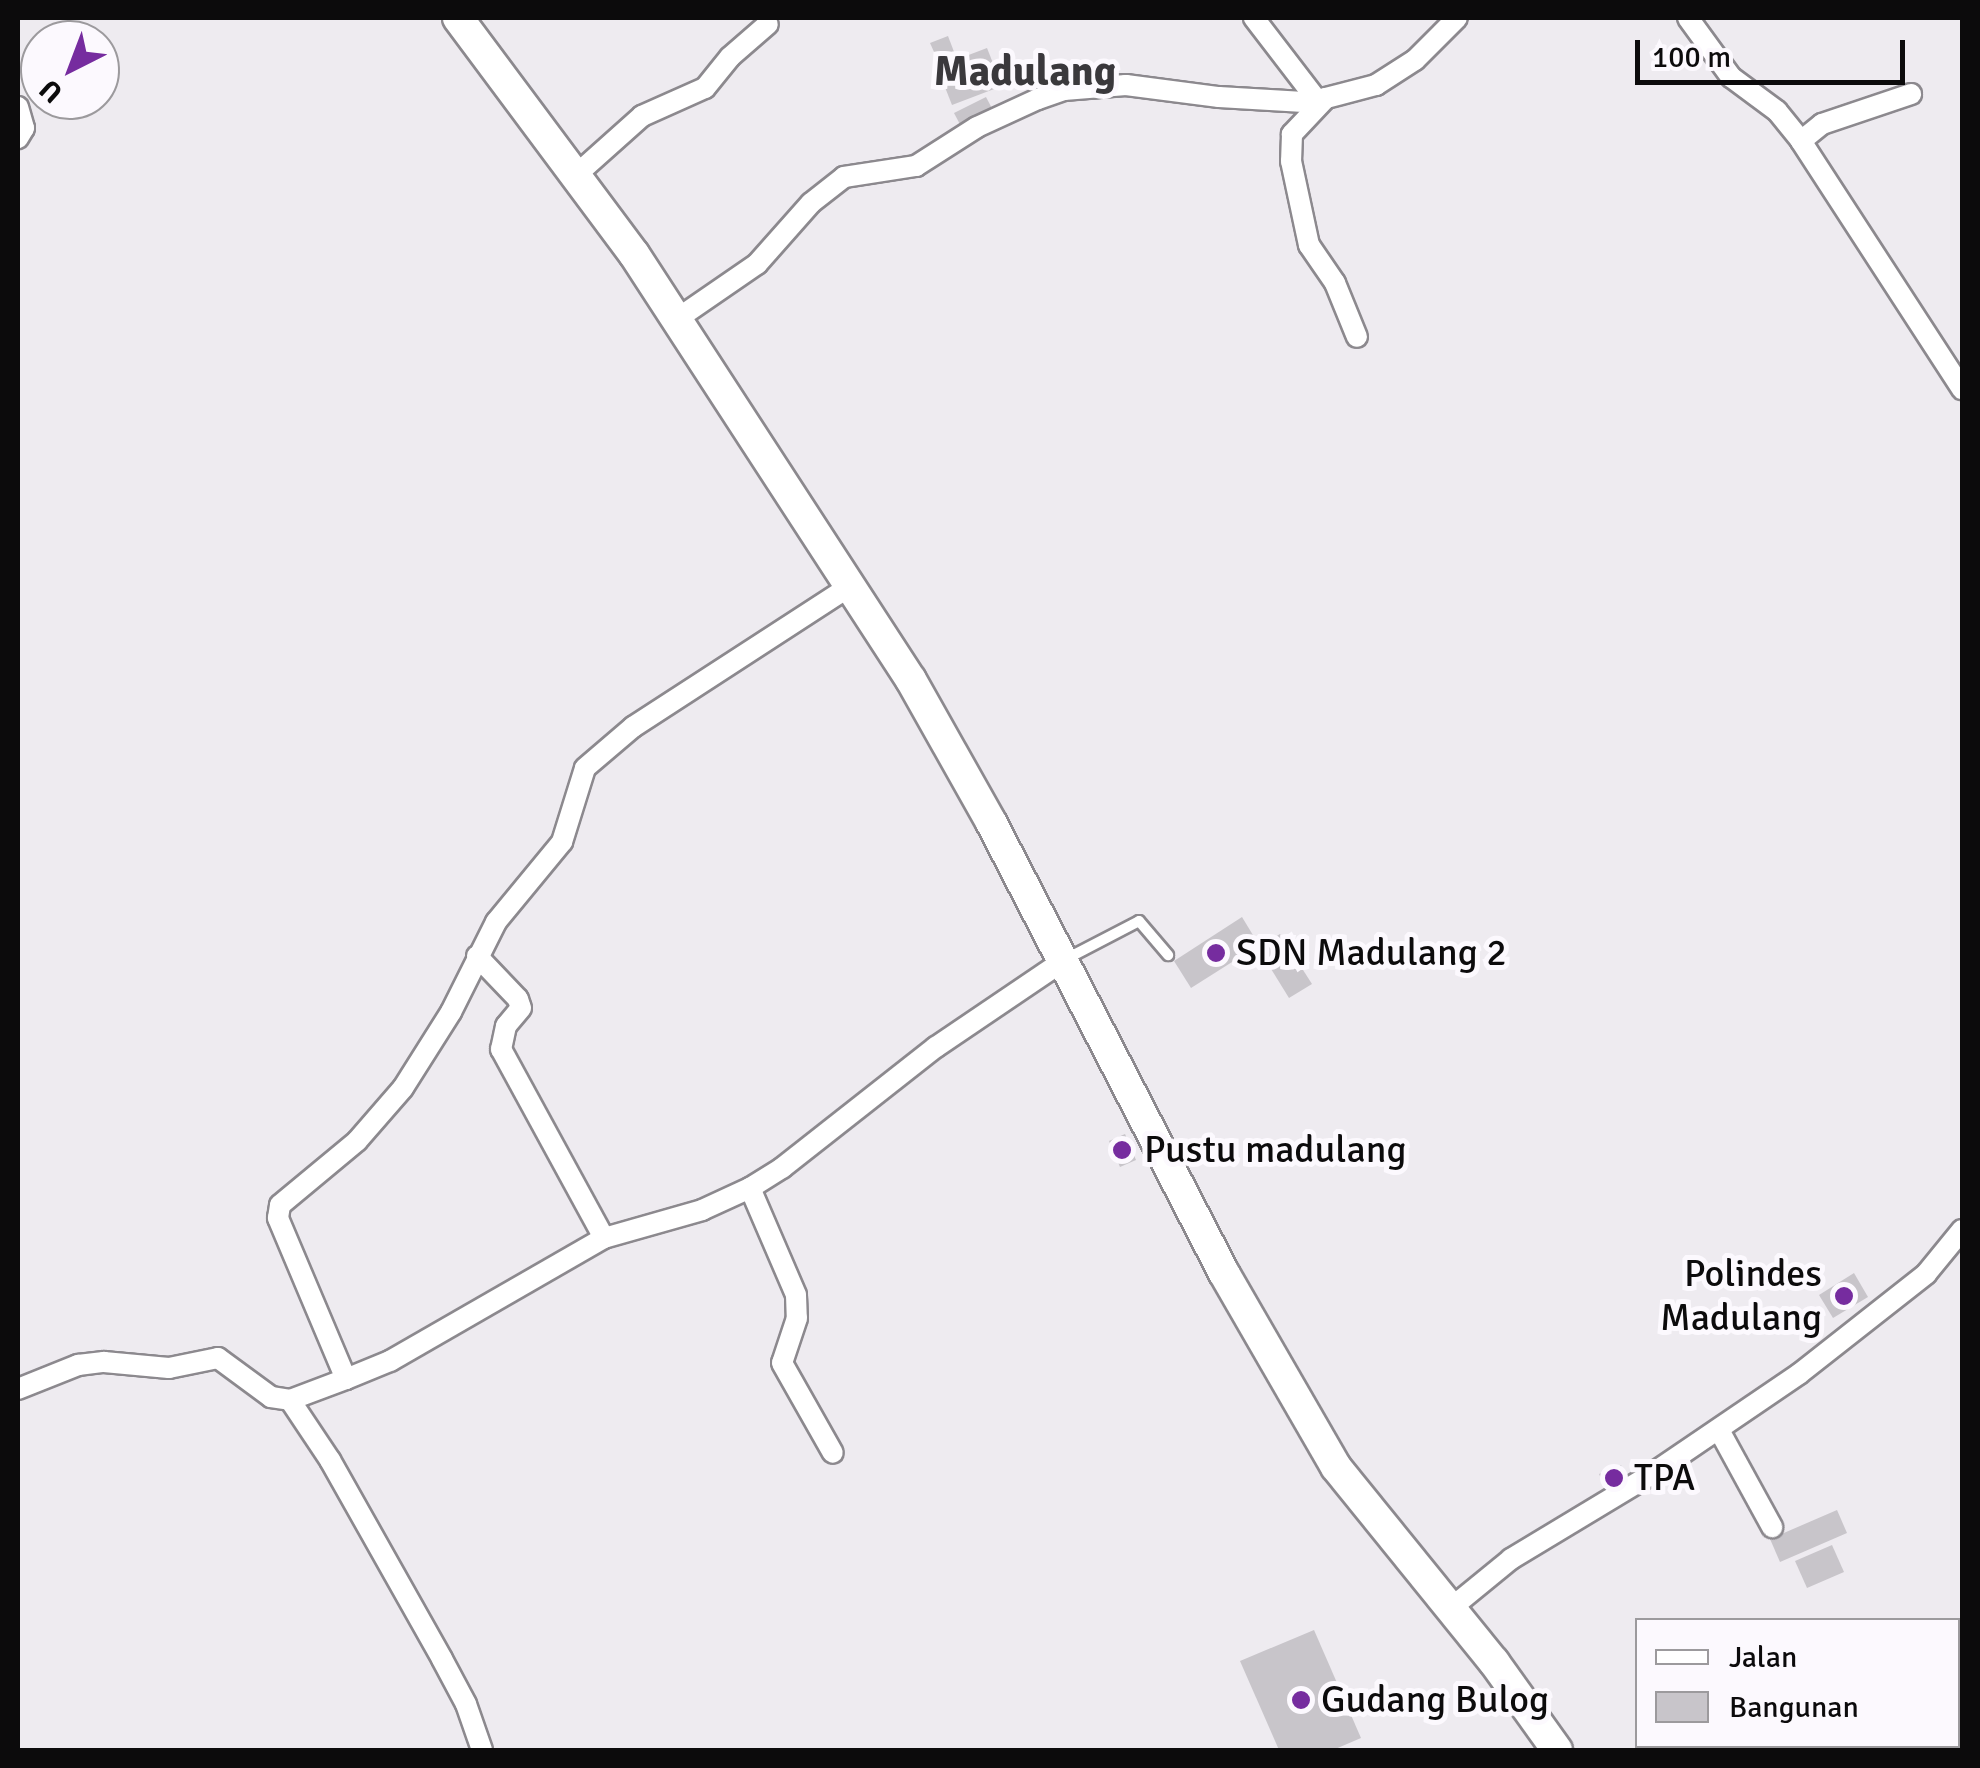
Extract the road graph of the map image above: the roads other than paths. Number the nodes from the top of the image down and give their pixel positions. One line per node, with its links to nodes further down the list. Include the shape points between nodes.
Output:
1 (458, 18): 11 (main road)
2 (1254, 18): 7 (street)
3 (1688, 18): 10 (street, via 1731,77 1778,111)
4 (1450, 20): 7 (street, via 1414,60 1376,85)
5 (768, 24): 11 (street, via 705,88 642,116)
6 (1911, 94): 10 (street, via 1822,124)
7 (1321, 99): 12 (street, via 1219,98 1126,85 1064,90 977,127 916,166 844,177 757,264); 13 (street, via 1292,134 1291,162 1309,245 1335,283)
8 (18, 107): 9 (street, via 24,128)
9 (18, 138)
10 (1801, 140): 14 (street)
11 (576, 175): 12 (main road)
12 (677, 320): 15 (main road)
13 (1357, 337)
14 (1962, 390)
15 (853, 584): 17 (street, via 606,746 578,784 562,842 519,890); 18 (main road, via 983,808)
16 (1168, 955): 18 (lane, via 1139,921)
17 (477, 956): 21 (street, via 518,999 522,1008 506,1026 501,1049); 22 (street, via 451,1012 386,1109 332,1165 280,1205 278,1218)
18 (1062, 961): 19 (street); 28 (main road, via 1224,1273 1336,1466)
19 (750, 1188): 21 (street, via 702,1210); 26 (street, via 796,1296 782,1363)
20 (1962, 1230): 25 (street, via 1897,1299)
21 (604, 1238): 22 (street, via 390,1361)
22 (346, 1379): 24 (street)
23 (18, 1389): 24 (street, via 78,1364 169,1368 218,1358 271,1397)
24 (290, 1400): 29 (street, via 442,1659)
25 (1719, 1430): 27 (street); 28 (street, via 1510,1559)
26 (834, 1453)
27 (1772, 1528)
28 (1450, 1610): 30 (main road)
29 (482, 1750)
30 (1557, 1750)

